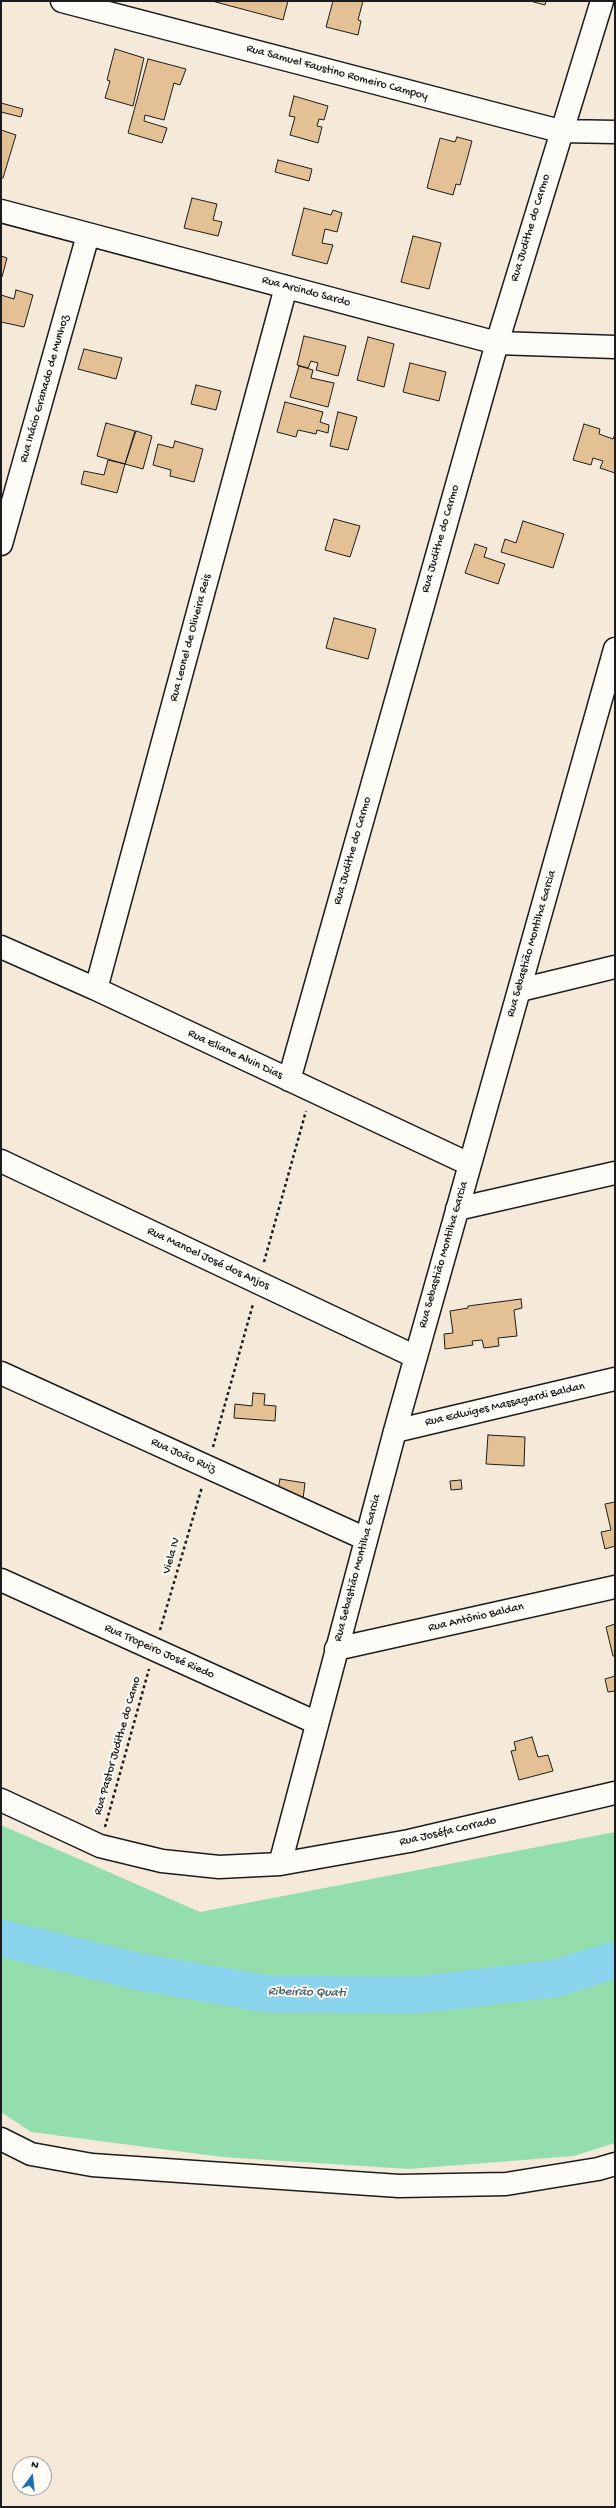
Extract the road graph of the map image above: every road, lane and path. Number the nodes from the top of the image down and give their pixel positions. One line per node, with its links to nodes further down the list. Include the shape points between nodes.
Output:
1 (62, 1): 3 (street, Rua Samuel Faustino Romeiro Campoy)
2 (602, 1): 3 (street, Rua Judithe do Carmo)
3 (560, 131): 4 (street, Rua Samuel Faustino Romeiro Campoy); 8 (street, Rua Judithe do Carmo)
4 (615, 132)
5 (1, 211): 6 (street, Rua Arcindo Sardo)
6 (88, 235): 7 (street, Rua Arcindo Sardo); 10 (street, Rua Inácio Granado de Munhoz)
7 (286, 287): 8 (street, Rua Arcindo Sardo); 14 (street, Rua Leonel de Oliveira Reis)
8 (497, 343): 9 (street, Rua Arcindo Sardo); 16 (street, Rua Judithe do Carmo)
9 (615, 347)
10 (1, 544)
11 (615, 649): 15 (street, Rua Sebastião Montilha Garcia)
12 (1, 947): 14 (street, Rua Eliane Alvin Dias)
13 (615, 967): 15 (street)
14 (96, 989): 16 (street, Rua Eliane Alvin Dias)
15 (520, 990): 18 (street, Rua Sebastião Montilha Garcia)
16 (289, 1080): 18 (street, Rua Eliane Alvin Dias)
17 (1, 1162): 21 (street, Rua Manoel José dos Anjos)
18 (469, 1164): 20 (street, Rua Sebastião Montilha Garcia)
19 (615, 1173): 20 (street)
20 (457, 1209): 21 (street, Rua Sebastião Montilha Garcia)
21 (416, 1357): 24 (street, Rua Sebastião Montilha Garcia)
22 (1, 1373): 25 (street, Rua João Ruiz)
23 (615, 1379): 24 (street, Rua Edwiges Massagardi Baldan)
24 (395, 1431): 26 (street, Rua Sebastião Montilha Garcia)
25 (207, 1467): 26 (street, Rua João Ruiz); 30 (path, Viela IV)
26 (366, 1539): 29 (street, Rua Sebastião Montilha Garcia)
27 (1, 1580): 30 (street, Rua Tropeiro José Riedo)
28 (615, 1587): 29 (street, Rua Antônio Baldan)
29 (336, 1649): 31 (street, Rua Sebastião Montilha Garcia)
30 (154, 1651): 31 (street, Rua Tropeiro José Riedo); 34 (path, Rua Pastor Judithe do Camo)
31 (317, 1723): 35 (street, Rua Sebastião Montilha Garcia)
32 (615, 1793): 35 (street, Rua Joséfa Corrado, via 409,1842)
33 (1, 1800): 34 (street, Rua Joséfa Corrado)
34 (100, 1846): 35 (street, Rua Joséfa Corrado, via 162,1860 219,1867)
35 (280, 1864)
36 (1, 2138): 37 (street, via 31,2154 92,2165 399,2186 506,2184)
37 (615, 2164)

